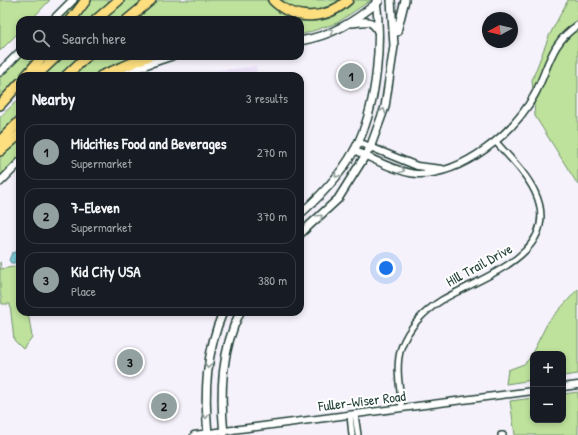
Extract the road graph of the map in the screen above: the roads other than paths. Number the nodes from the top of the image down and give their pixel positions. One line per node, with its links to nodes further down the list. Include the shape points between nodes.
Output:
1 (73, 0): 10 (main road)
2 (86, 0): 11 (highway)
3 (119, 0): 12 (highway)
4 (151, 0): 13 (highway)
5 (273, 0): 6 (highway, via 283,9 307,16 332,12)
6 (348, 0)
7 (391, 0): 18 (main road)
8 (405, 0): 18 (main road)
9 (377, 1): 14 (main road); 16 (main road)
10 (57, 16)
11 (74, 16)
12 (101, 16)
13 (132, 16)
14 (352, 23): 16 (main road, via 370,21); 17 (main road, one-way to 14)
15 (578, 25): 39 (street, via 556,46 532,99 518,119)
16 (380, 35): 38 (main road, via 374,89)
17 (304, 40)
18 (394, 46): 40 (main road, one-way to 18, via 385,106)
19 (16, 56): 25 (main road)
20 (40, 60): 26 (highway)
21 (53, 60): 27 (highway)
22 (83, 60): 28 (highway)
23 (139, 60): 29 (highway)
24 (160, 60): 30 (main road)
25 (0, 72)
26 (29, 72)
27 (40, 72)
28 (70, 72)
29 (111, 72)
30 (131, 72)
31 (16, 87): 33 (highway)
32 (16, 96): 34 (highway)
33 (0, 105)
34 (0, 112)
35 (16, 125): 37 (highway)
36 (16, 137): 42 (highway)
37 (0, 141)
38 (358, 142): 40 (street); 41 (main road)
39 (496, 142): 45 (street, via 456,166); 54 (street, Hill Trail Drive, via 527,178 535,192 541,212 538,228 528,248 516,260 442,300 416,322 401,347 398,360)
40 (370, 148): 43 (main road); 45 (street, via 417,166)
41 (354, 150): 43 (street); 47 (main road, one-way to 47, via 324,191)
42 (0, 151)
43 (366, 156): 45 (street, one-way to 45, via 415,174 435,173); 48 (main road, one-way to 43, via 338,199)
44 (16, 166): 46 (main road)
45 (442, 169)
46 (0, 182)
47 (304, 210)
48 (304, 230)
49 (222, 316): 57 (main road, one-way to 57, via 206,370)
50 (238, 316): 56 (main road, via 230,337 223,373 221,404)
51 (578, 385): 52 (street)
52 (566, 387)
53 (530, 391): 54 (street, Fuller-Wiser Road)
54 (402, 408): 55 (street, Fuller-Wiser Road)
55 (353, 414): 56 (street, Fuller-Wiser Road); 59 (street); 60 (street)
56 (224, 433): 57 (street, Fuller-Wiser Road)
57 (208, 434): 58 (street, Fuller-Wiser Road)
58 (194, 435)
59 (352, 435)
60 (358, 435)

